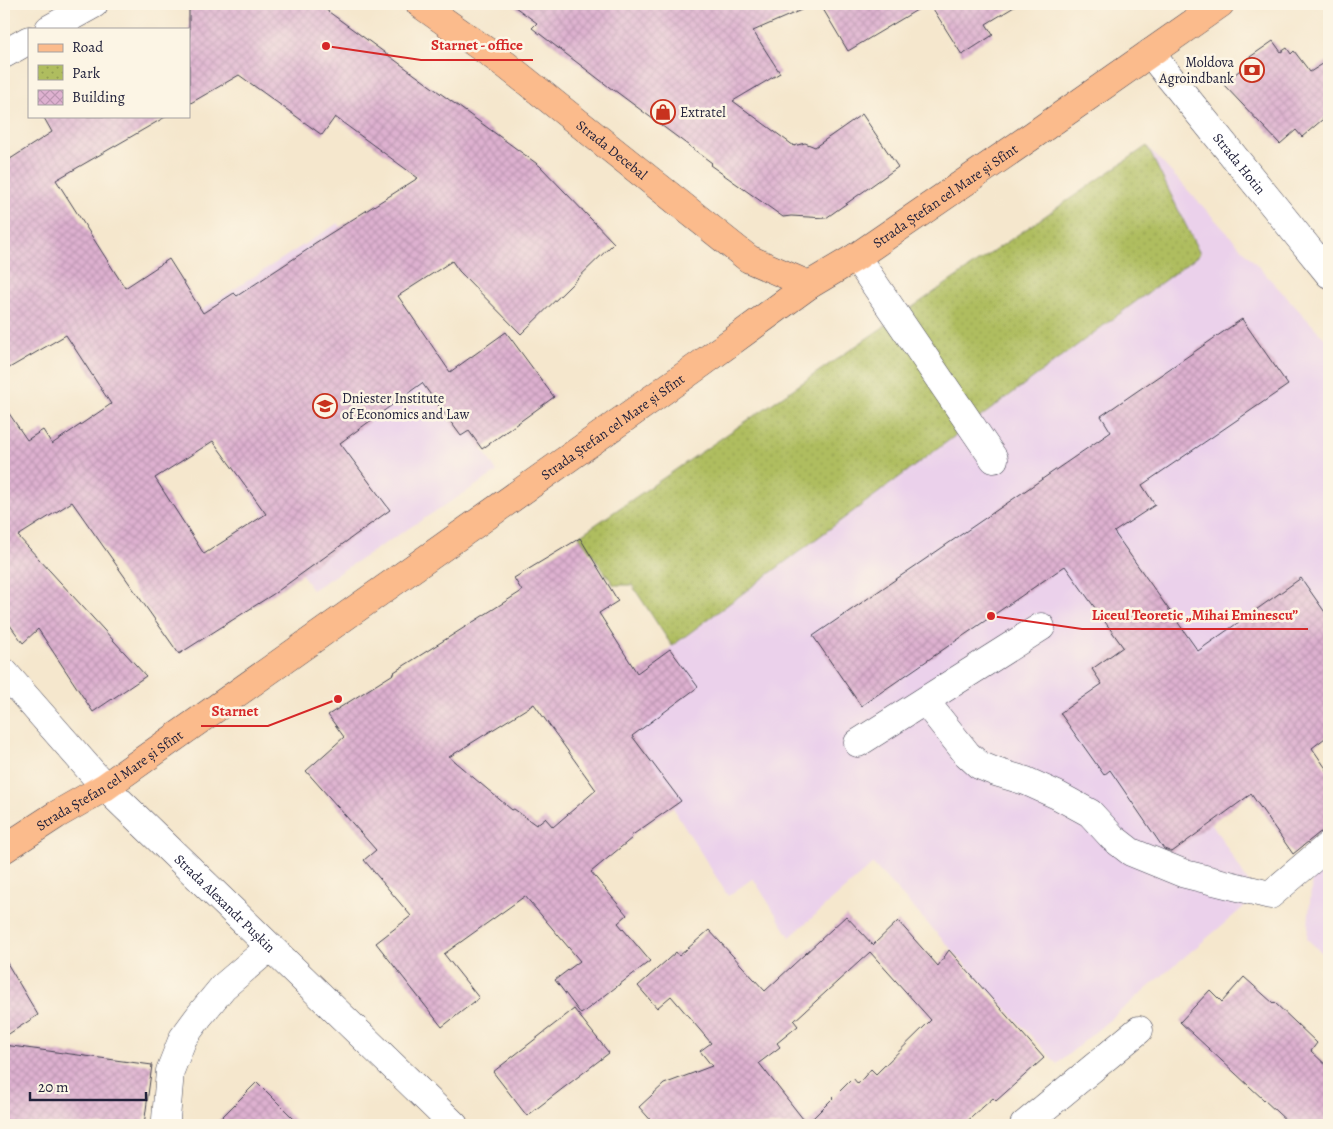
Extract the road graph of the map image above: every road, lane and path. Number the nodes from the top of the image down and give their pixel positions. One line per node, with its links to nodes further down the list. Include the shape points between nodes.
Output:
1 (94, 4): 4 (street)
2 (420, 4): 10 (main road, Strada Decebal, via 506,65 749,259)
3 (1220, 4): 6 (main road, Strada Ștefan cel Mare și Sfînt)
4 (51, 28)
5 (28, 41): 7 (street)
6 (1150, 53): 8 (main road, Strada Ștefan cel Mare și Sfînt); 9 (street, Strada Hotin)
7 (4, 54)
8 (856, 257): 10 (main road, Strada Ștefan cel Mare și Sfînt); 11 (street)
9 (1329, 274)
10 (809, 285): 16 (main road, Strada Ștefan cel Mare și Sfînt)
11 (994, 459)
12 (1041, 627): 14 (street)
13 (4, 672): 16 (street, Strada Alexandr Pușkin)
14 (925, 701): 15 (street); 17 (street, via 979,765 1057,795 1090,813 1131,852 1185,874 1270,895)
15 (858, 743)
16 (105, 787): 18 (main road, Strada Ștefan cel Mare și Sfînt); 19 (street, Strada Alexandr Pușkin)
17 (1329, 845)
18 (4, 849)
19 (270, 947): 21 (street, via 223,987 184,1038 170,1071); 22 (street, Strada Alexandr Pușkin)
20 (1139, 1030): 23 (street)
21 (167, 1125)
22 (454, 1125)
23 (1024, 1125)

